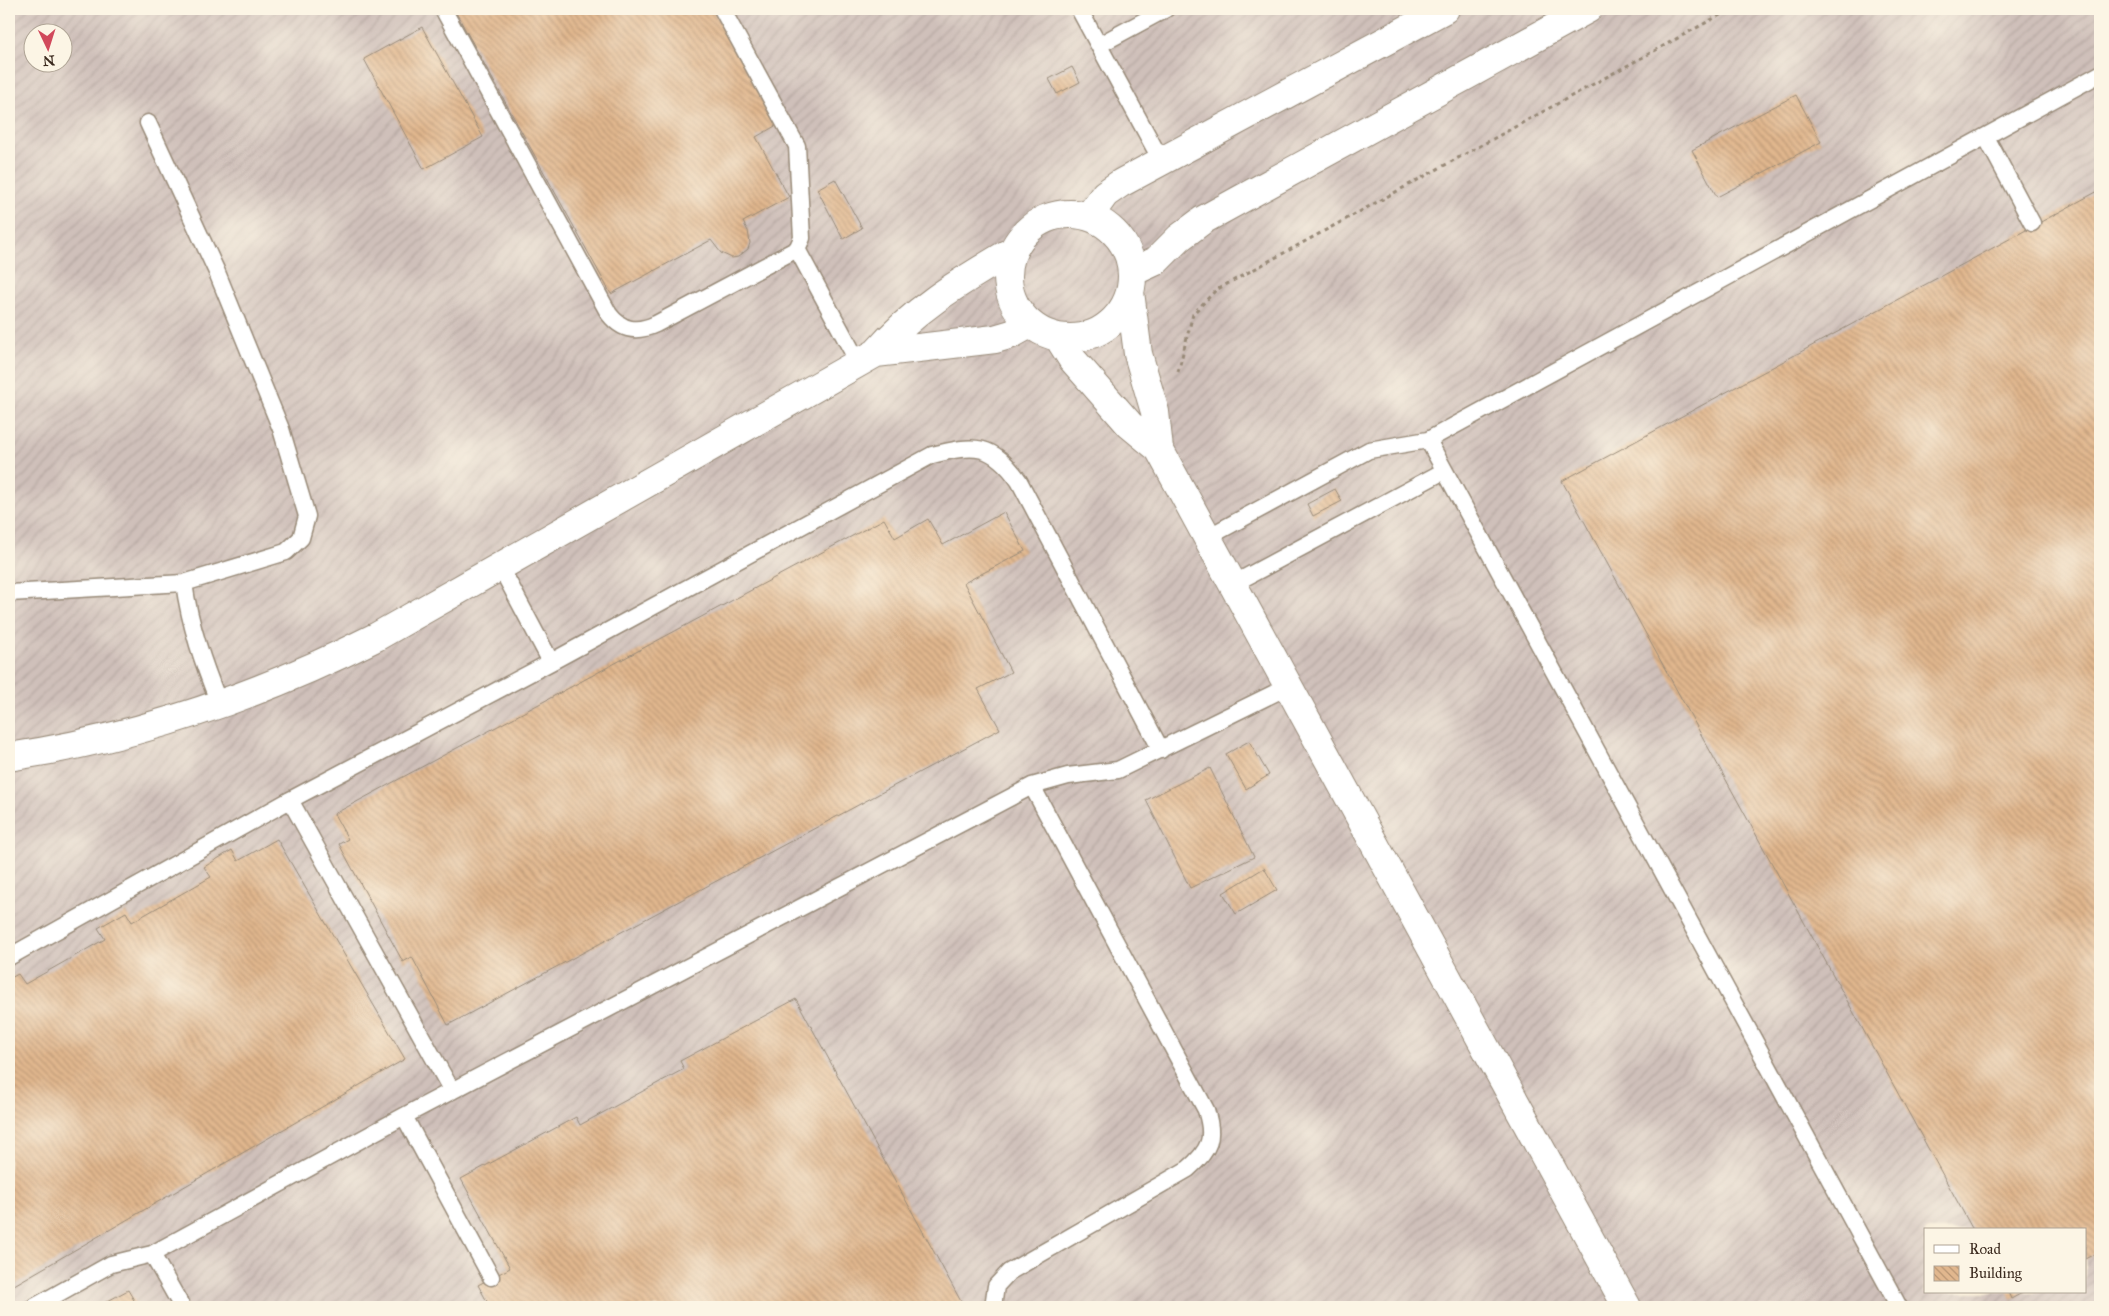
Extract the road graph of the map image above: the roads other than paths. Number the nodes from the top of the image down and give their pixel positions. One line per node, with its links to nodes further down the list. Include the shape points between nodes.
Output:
1 (444, 9): 14 (lane, via 610,314 619,325 633,330 648,328)
2 (722, 9): 14 (lane, via 797,146 803,226)
3 (1079, 9): 7 (lane)
4 (1166, 9): 7 (lane)
5 (1445, 9): 11 (street)
6 (1588, 9): 16 (street, via 1217,212 1179,238)
7 (1099, 45): 11 (lane)
8 (2100, 74): 10 (lane)
9 (148, 123): 25 (lane, via 216,270 281,429 307,516 300,538 286,552)
10 (1986, 136): 13 (lane); 20 (lane)
11 (1162, 162): 12 (street, via 1111,189)
12 (1089, 216): 15 (street, via 1071,213 1035,223 1021,235); 16 (street, via 1106,224 1119,237 1129,254)
13 (2032, 223)
14 (797, 249): 19 (lane)
15 (1012, 251): 17 (street, via 1007,269 1008,288 1014,305); 19 (street, via 926,304)
16 (1131, 282): 18 (street, via 1120,313 1103,329 1081,337); 21 (street, via 1138,354 1155,412)
17 (1030, 324): 18 (street); 19 (street, via 996,339)
18 (1058, 337): 21 (street, via 1072,359 1130,424)
19 (867, 357): 24 (street)
20 (1428, 440): 22 (lane); 23 (lane, via 1369,450)
21 (1160, 449): 23 (street)
22 (1444, 471): 26 (lane); 44 (lane)
23 (1208, 537): 26 (street)
24 (500, 566): 28 (lane); 30 (street, via 354,648)
25 (184, 583): 27 (lane); 30 (lane, via 188,615)
26 (1233, 584): 29 (street)
27 (9, 593)
28 (551, 662): 31 (lane, via 932,455 960,448 985,449 1006,462 1019,481); 34 (lane)
29 (1289, 686): 31 (lane); 43 (street)
30 (219, 703): 32 (street, via 104,739)
31 (1161, 750): 33 (lane, via 1118,770 1068,776)
32 (9, 757)
33 (1032, 786): 36 (lane); 42 (lane, via 1206,1110 1211,1124 1210,1143 1203,1156 1188,1169 1009,1272 996,1286)
34 (290, 800): 35 (lane); 36 (lane)
35 (9, 957)
36 (452, 1091): 37 (lane)
37 (404, 1116): 38 (lane); 39 (lane)
38 (152, 1254): 40 (lane, via 111,1264); 41 (lane)
39 (491, 1277)
40 (34, 1307)
41 (182, 1307)
42 (993, 1307)
43 (1627, 1307)
44 (1899, 1307)

